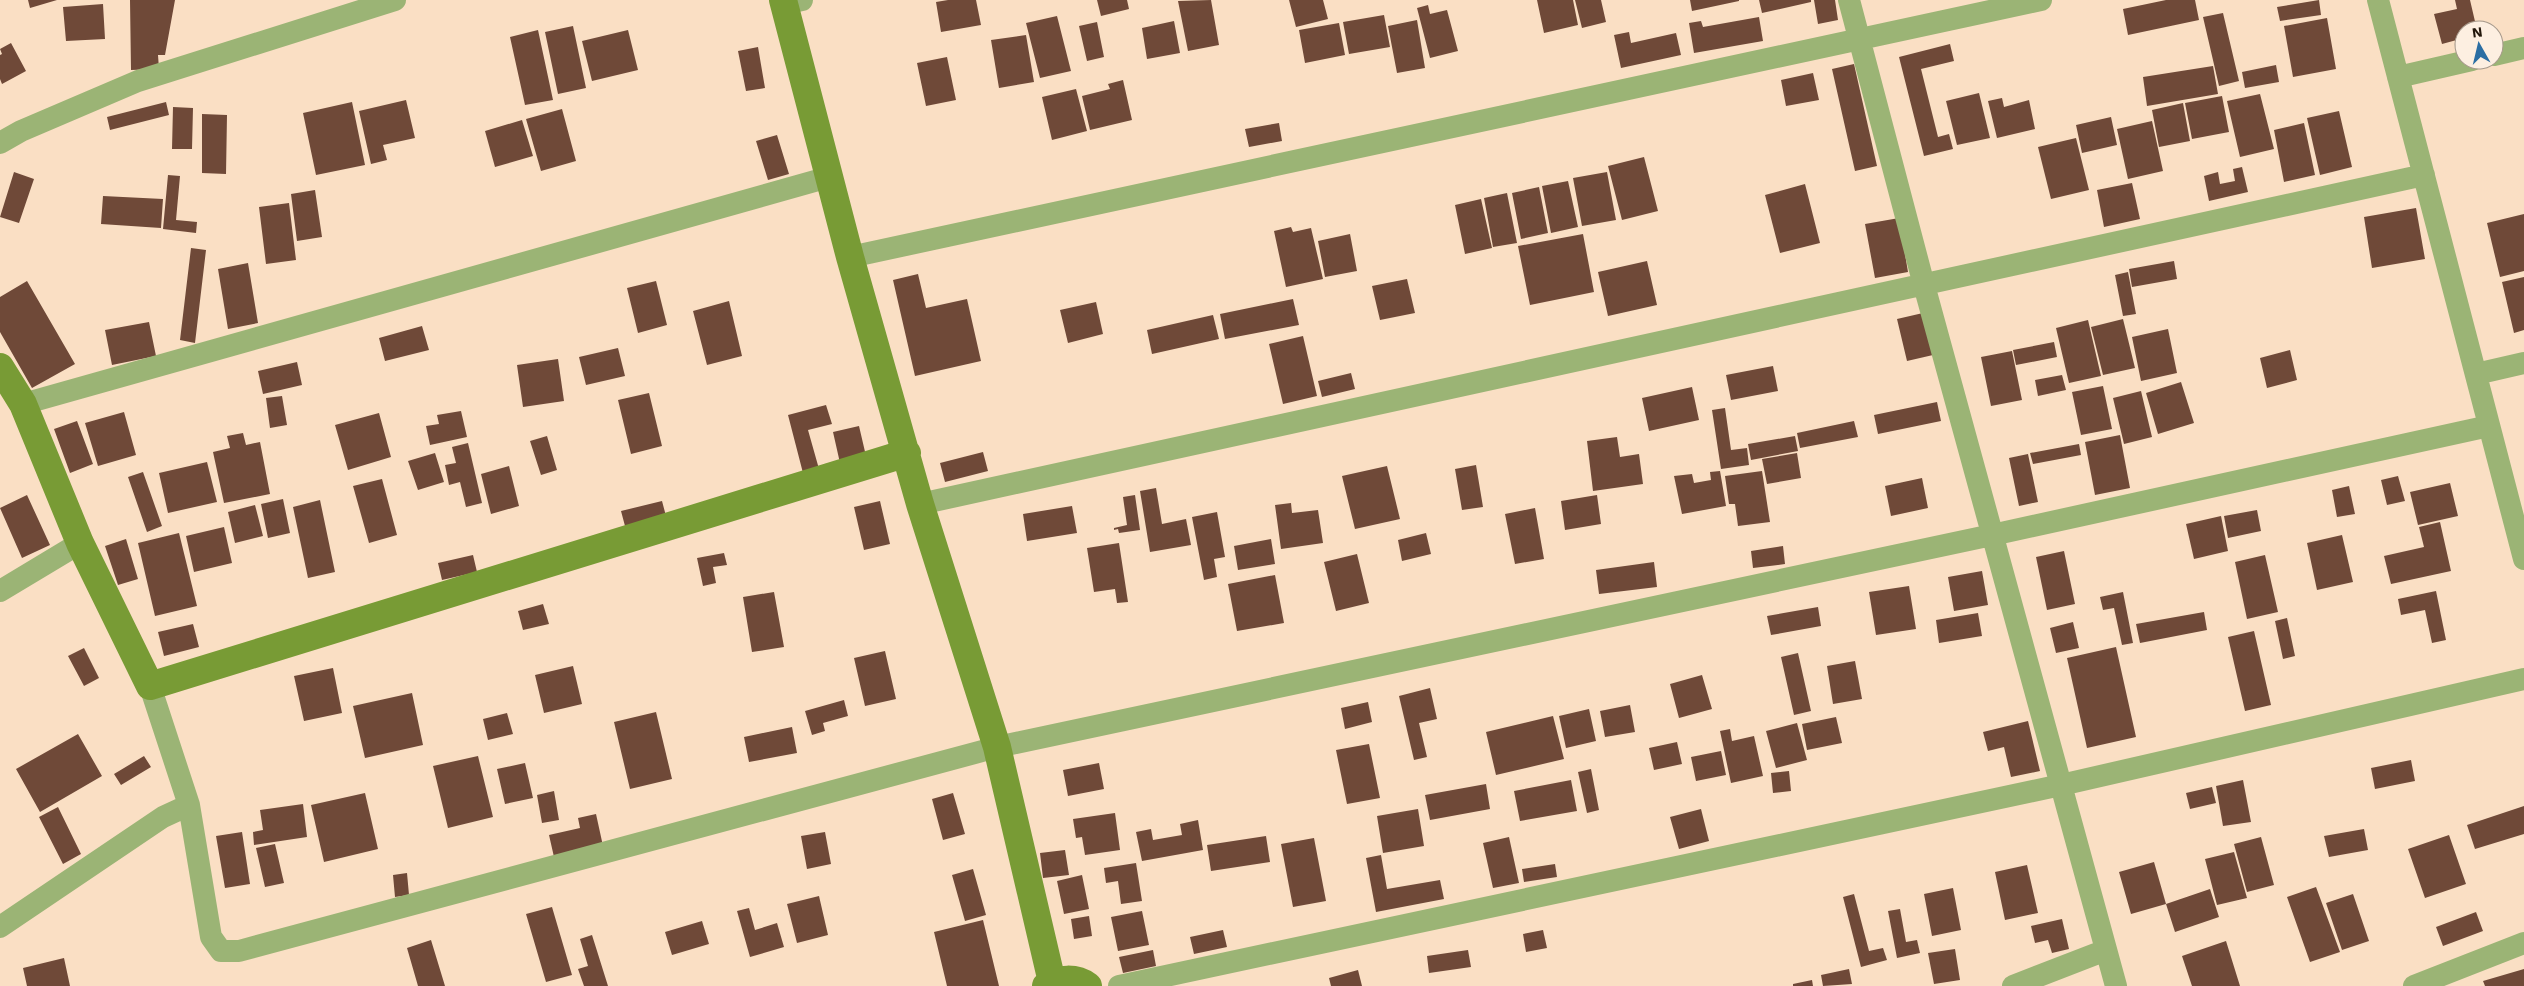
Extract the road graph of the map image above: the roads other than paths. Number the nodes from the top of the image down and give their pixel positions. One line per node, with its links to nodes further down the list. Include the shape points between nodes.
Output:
1 (395, 0): 11 (street, via 138,81)
2 (1849, 0): 6 (street)
3 (2041, 0): 6 (street)
4 (2378, 0): 10 (street)
5 (790, 1): 13 (main road)
6 (1859, 39): 14 (street); 15 (street)
7 (2524, 48): 8 (street)
8 (2504, 53)
9 (2454, 64): 10 (street)
10 (2398, 78): 12 (street)
11 (0, 143)
12 (2424, 175): 15 (street); 18 (street)
13 (829, 177): 14 (main road); 19 (street)
14 (850, 257): 21 (main road)
15 (1924, 285): 22 (street); 23 (street)
16 (2524, 363): 18 (street)
17 (0, 368): 19 (main road)
18 (2476, 374): 20 (street)
19 (23, 404): 24 (main road)
20 (2489, 426): 23 (street); 25 (street)
21 (907, 452): 22 (main road); 28 (main road)
22 (920, 504): 29 (main road)
23 (1992, 535): 29 (street); 30 (street)
24 (80, 543): 26 (street); 28 (main road)
25 (2524, 559)
26 (0, 590)
27 (2524, 679): 30 (street)
28 (150, 686): 31 (street)
29 (997, 747): 31 (street, via 239,951 220,951 211,937); 35 (main road)
30 (2061, 786): 34 (street); 37 (street)
31 (189, 805): 32 (street, via 163,817)
32 (0, 927)
33 (2524, 943): 40 (street)
34 (2106, 950): 38 (street); 39 (street)
35 (1049, 984): 36 (main road, via 1068,979)
36 (1088, 986)
37 (1119, 986)
38 (2013, 986)
39 (2116, 986)
40 (2414, 986)

